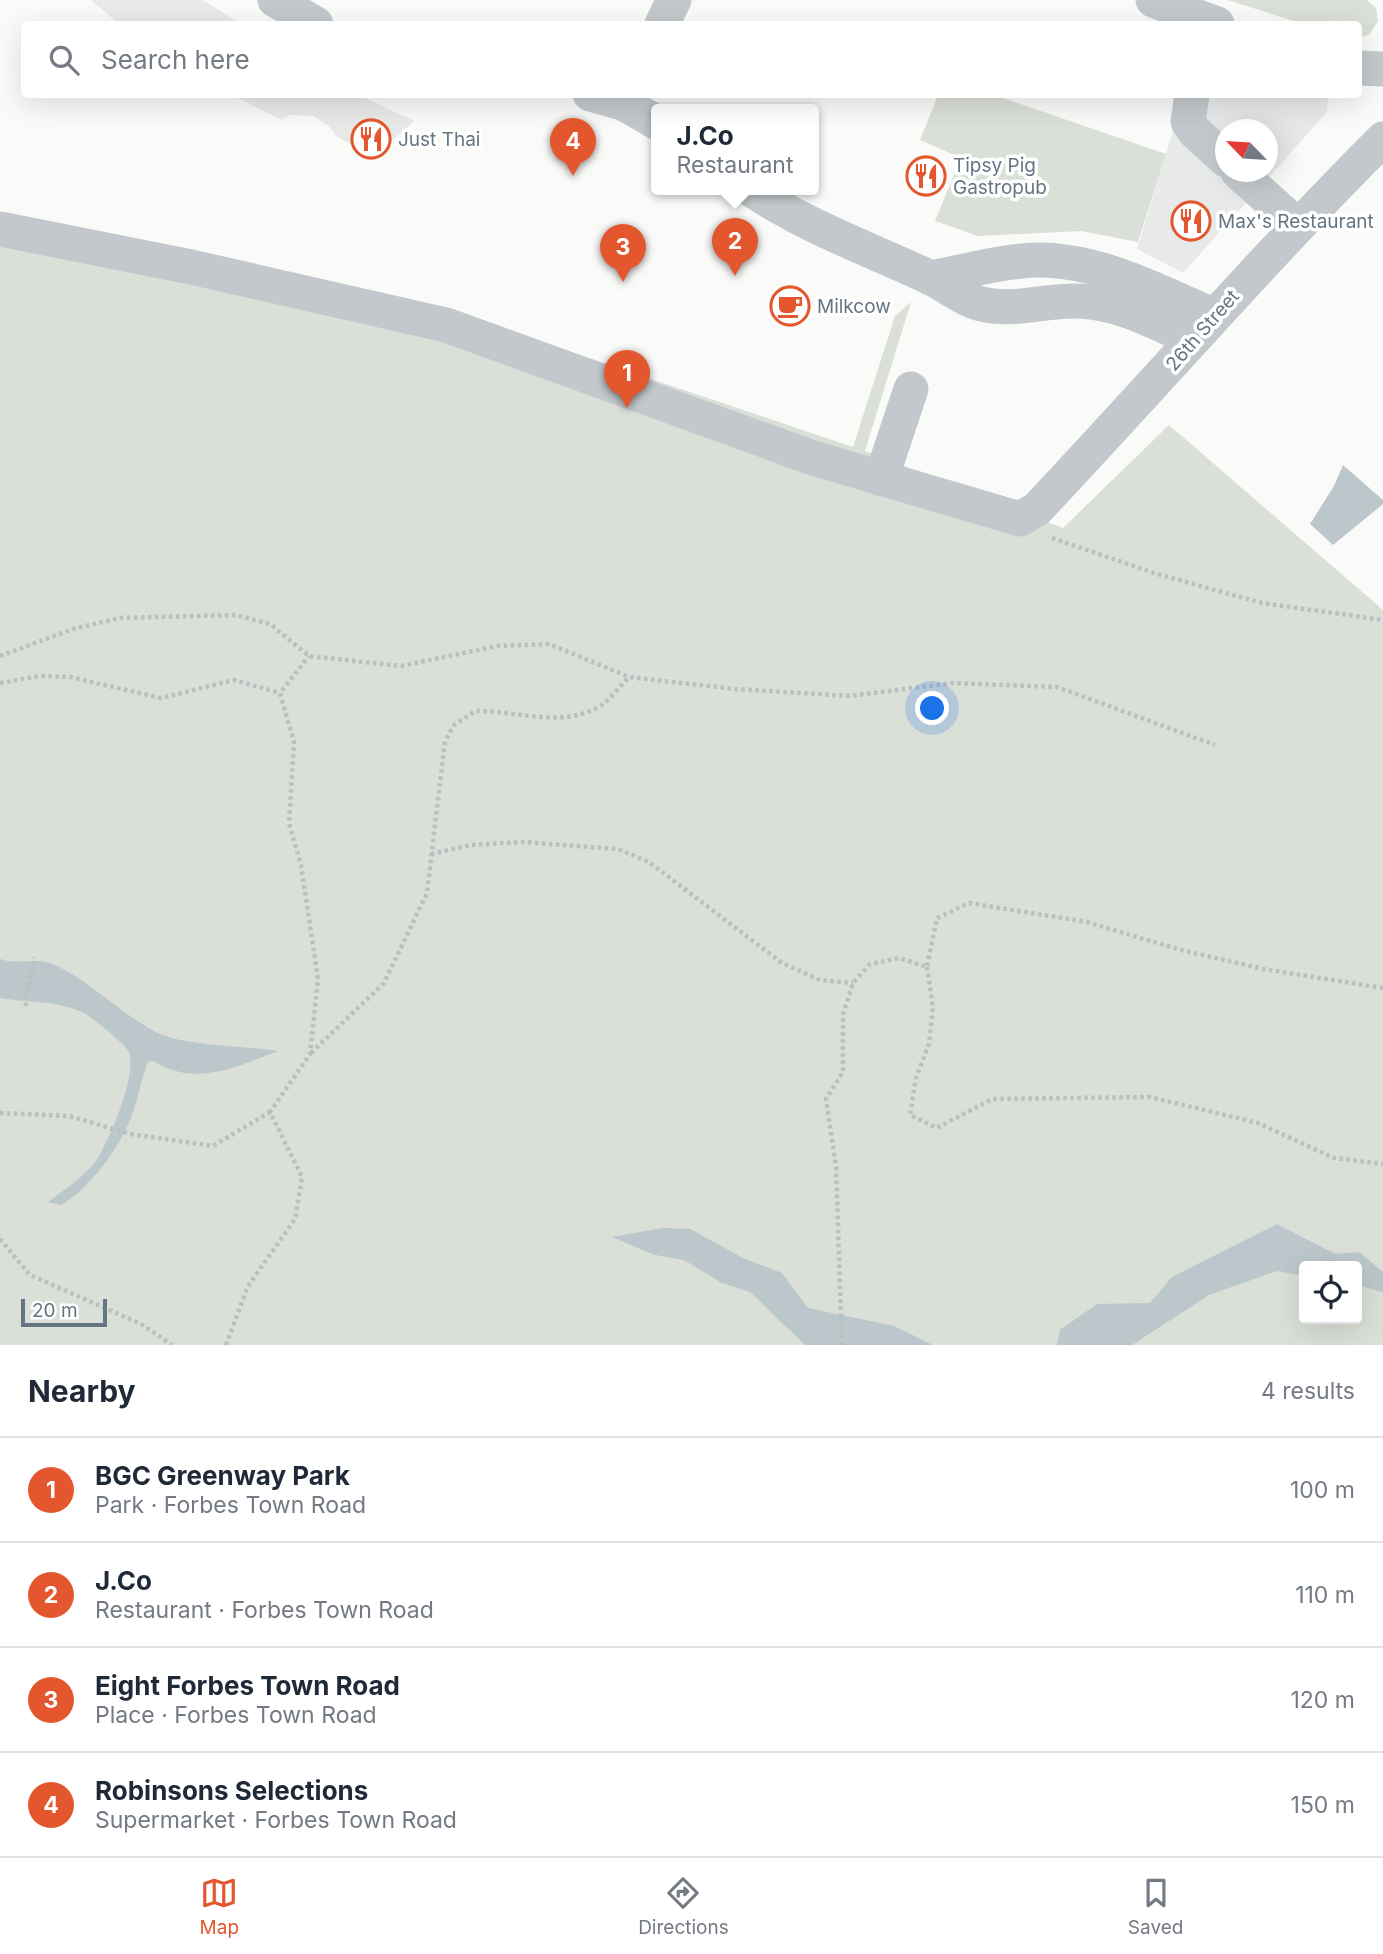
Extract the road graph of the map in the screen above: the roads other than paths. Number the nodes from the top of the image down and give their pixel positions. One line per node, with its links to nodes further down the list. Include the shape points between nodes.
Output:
1 (275, 0): 4 (street)
2 (674, 0): 5 (street)
3 (1153, 0): 6 (street)
4 (311, 21)
5 (664, 21)
6 (1206, 21)
7 (1362, 68): 8 (street)
8 (1383, 69)
9 (1191, 98): 13 (street, via 1188,122)
10 (628, 99): 11 (street)
11 (651, 118)
12 (1383, 139): 16 (street, 26th Street)
13 (1215, 150)
14 (1249, 182): 16 (street)
15 (761, 195): 18 (street, via 816,227 987,306 1077,301)
16 (1297, 225): 18 (street, 26th Street)
17 (0, 229): 20 (street, via 446,325)
18 (1203, 327): 20 (street, 26th Street, via 1037,509 1020,519)
19 (911, 389): 20 (street)
20 (881, 479)

